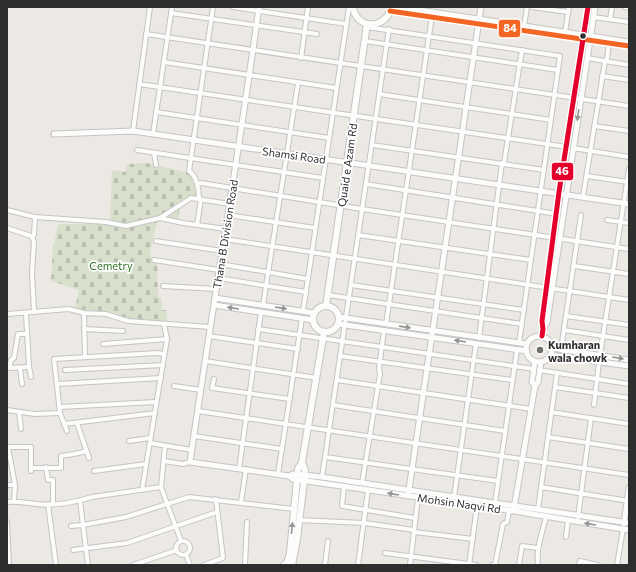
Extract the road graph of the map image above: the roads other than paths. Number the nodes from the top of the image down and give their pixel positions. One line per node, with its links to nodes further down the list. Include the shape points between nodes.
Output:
1 (150, 7): 36 (street)
2 (172, 7): 22 (street)
3 (214, 7): 24 (street)
4 (233, 7): 18 (street)
5 (308, 7): 25 (street)
6 (349, 7): 29 (street)
7 (353, 7): 31 (main road, via 356,17)
8 (399, 7): 20 (street)
9 (481, 7): 27 (street)
10 (527, 7): 32 (street)
11 (531, 7): 21 (street)
12 (568, 7): 21 (street)
13 (588, 7): 39 (street)
14 (595, 7): 23 (street)
15 (612, 7): 26 (street)
16 (625, 7): 17 (street)
17 (629, 8)
18 (259, 9): 25 (street); 30 (street, Thana B Division Road)
19 (390, 9): 20 (street); 31 (main road, via 385,20)
20 (432, 12): 27 (street); 38 (street)
21 (568, 12): 35 (street)
22 (171, 13): 24 (street); 40 (street)
23 (593, 17): 26 (street); 41 (street)
24 (212, 18): 30 (street); 46 (street)
25 (307, 18): 29 (street); 34 (street)
26 (610, 19): 28 (street)
27 (479, 21): 32 (street); 39 (street); 44 (street)
28 (629, 22)
29 (346, 24): 57 (street)
30 (256, 25): 34 (street); 49 (street, Thana B Division Road)
31 (367, 25): 33 (street); 42 (main road, Quaid e Azam Rd)
32 (524, 26): 35 (street)
33 (389, 29): 38 (street); 47 (street)
34 (305, 32): 37 (street); 53 (street)
35 (565, 32): 39 (street)
36 (146, 34): 40 (street); 70 (street)
37 (317, 34)
38 (429, 36): 44 (street); 50 (street)
39 (584, 37): 41 (street); 77 (street)
40 (168, 38): 46 (street); 56 (street)
41 (590, 38): 43 (street); 45 (street); 54 (street)
42 (365, 41): 47 (street); 60 (main road, Quaid e Azam Rd)
43 (629, 42)
44 (476, 43): 51 (street); 52 (street)
45 (609, 43): 48 (street); 55 (street)
46 (208, 44): 49 (street); 61 (street)
47 (386, 44): 50 (street); 62 (street)
48 (629, 46)
49 (253, 50): 53 (street); 64 (street, Thana B Division Road)
50 (427, 50): 52 (street); 65 (street)
51 (522, 50): 58 (street); 63 (street, via 560,56)
52 (474, 57): 58 (street); 69 (street)
53 (301, 58): 57 (street)
54 (587, 58): 55 (street); 78 (street)
55 (604, 61): 59 (street); 66 (street)
56 (164, 62): 61 (street); 71 (street)
57 (340, 63): 60 (street); 72 (street)
58 (519, 64): 63 (street); 73 (street)
59 (629, 65)
60 (361, 66): 62 (street); 88 (main road, Quaid e Azam Rd)
61 (204, 68): 64 (street); 74 (street)
62 (383, 70): 65 (street); 75 (street)
63 (558, 70): 76 (street)
64 (250, 74): 68 (street); 79 (street, Thana B Division Road)
65 (423, 76): 69 (street); 80 (street)
66 (602, 76): 67 (street); 81 (street)
67 (629, 80)
68 (298, 83): 72 (street); 83 (street)
69 (470, 83): 73 (street); 84 (street)
70 (140, 84): 71 (street); 95 (street)
71 (160, 87): 74 (street); 85 (street)
72 (336, 88): 86 (street)
73 (515, 90): 76 (street); 87 (street)
74 (200, 93): 79 (street); 89 (street)
75 (379, 94): 80 (street); 90 (street)
76 (555, 95): 77 (street); 91 (street)
77 (574, 98): 78 (street); 107 (street)
78 (581, 99): 81 (street); 108 (street, one-way to 108)
79 (246, 100): 83 (street); 92 (street, Thana B Division Road)
80 (419, 100): 84 (street); 93 (street)
81 (598, 102): 82 (street); 94 (street)
82 (629, 106)
83 (294, 107): 86 (street); 97 (street)
84 (466, 107): 87 (street); 98 (street)
85 (156, 112): 89 (street); 100 (street)
86 (332, 112): 88 (street); 101 (street)
87 (512, 114): 91 (street); 102 (street)
88 (354, 116): 90 (street); 118 (main road, Quaid e Azam Rd)
89 (197, 118): 92 (street); 103 (street)
90 (376, 119): 93 (street); 105 (street)
91 (551, 120): 104 (street)
92 (242, 125): 97 (street); 106 (street, Thana B Division Road)
93 (416, 125): 98 (street); 110 (street)
94 (594, 126): 96 (street); 111 (street)
95 (133, 131): 99 (street, Shamsi Road); 100 (street, Shamsi Road)
96 (629, 131)
97 (290, 132): 101 (street); 113 (street)
98 (462, 132): 102 (street); 114 (street)
99 (54, 134)
100 (153, 134): 103 (street, Shamsi Road)
101 (329, 138): 117 (street)
102 (508, 138): 104 (street); 119 (street)
103 (193, 140): 106 (street, Shamsi Road); 116 (street)
104 (548, 144): 107 (street); 124 (street)
105 (372, 145): 110 (street); 122 (street)
106 (239, 147): 113 (street, Shamsi Road); 121 (street, Thana B Division Road)
107 (567, 147): 137 (street)
108 (573, 148): 111 (street); 138 (street)
109 (137, 150): 112 (street)
110 (412, 150): 114 (street); 125 (street)
111 (590, 151): 115 (street); 127 (street)
112 (154, 153): 116 (street); 120 (street)
113 (286, 154): 117 (street, Shamsi Road); 126 (street)
114 (458, 157): 119 (street); 129 (street)
115 (629, 157)
116 (191, 158): 121 (street); 131 (street, via 189,171)
117 (326, 159): 118 (street, Shamsi Road); 128 (street)
118 (348, 162): 122 (street, Shamsi Road); 147 (main road, Quaid e Azam Rd)
119 (503, 163): 124 (street); 133 (street)
120 (156, 164)
121 (236, 165): 126 (street); 134 (street, Thana B Division Road)
122 (369, 165): 125 (street, Shamsi Road); 132 (street)
123 (629, 169): 130 (street)
124 (544, 170): 136 (street)
125 (409, 171): 129 (street, Shamsi Road); 135 (street)
126 (284, 172): 128 (street); 139 (street)
127 (587, 176): 130 (street); 140 (street)
128 (323, 178): 143 (street)
129 (455, 178): 133 (street, Shamsi Road); 141 (street)
130 (628, 182): 144 (street)
131 (197, 184): 134 (street); 142 (street)
132 (366, 184): 135 (street); 149 (street)
133 (499, 184): 136 (street, Shamsi Road); 146 (street)
134 (233, 189): 139 (street); 145 (street, Thana B Division Road)
135 (406, 190): 141 (street); 153 (street)
136 (541, 190): 137 (street, Shamsi Road); 150 (street)
137 (560, 192): 138 (street, Shamsi Road); 151 (street)
138 (566, 194): 140 (street, Shamsi Road); 171 (street)
139 (280, 196): 143 (street); 158 (street)
140 (584, 196): 144 (street, Shamsi Road)
141 (452, 198): 146 (street); 159 (street)
142 (200, 199): 145 (street); 156 (street, via 191,198); 162 (street)
143 (319, 202): 147 (street); 164 (street)
144 (626, 203): 160 (street)
145 (230, 204): 152 (street, Thana B Division Road)
146 (496, 204): 150 (street); 166 (street)
147 (341, 206): 149 (street); 183 (main road, Quaid e Azam Rd)
148 (7, 210): 155 (street)
149 (362, 210): 153 (street); 168 (street)
150 (538, 211): 151 (street); 167 (street)
151 (557, 214): 170 (street)
152 (228, 215): 158 (street); 165 (street, Thana B Division Road)
153 (402, 215): 159 (street); 173 (street)
154 (581, 215): 175 (street)
155 (35, 217): 156 (street, via 106,222 126,226); 169 (street)
156 (160, 218): 162 (street)
157 (607, 220): 160 (street)
158 (276, 222): 164 (street); 176 (street)
159 (448, 222): 166 (street); 177 (street)
160 (621, 222): 161 (street); 178 (street)
161 (629, 223)
162 (197, 225): 165 (street)
163 (7, 228): 169 (street)
164 (316, 228): 181 (street)
165 (226, 229): 172 (street, Thana B Division Road)
166 (493, 229): 167 (street); 182 (street)
167 (535, 234): 170 (street); 186 (street)
168 (358, 235): 173 (street); 184 (street)
169 (32, 237): 222 (street)
170 (554, 237): 171 (street); 202 (street)
171 (560, 238): 175 (street); 204 (street)
172 (224, 239): 176 (street); 180 (street, Thana B Division Road)
173 (398, 240): 177 (street); 188 (street)
174 (156, 241): 180 (street)
175 (577, 241): 178 (street); 189 (street)
176 (272, 246): 181 (street); 191 (street)
177 (444, 247): 182 (street); 192 (street)
178 (617, 247): 179 (street); 193 (street)
179 (629, 249)
180 (222, 251): 187 (street, Thana B Division Road)
181 (312, 252): 183 (street); 196 (street)
182 (490, 254): 186 (street); 197 (street)
183 (334, 256): 184 (street); 208 (main road, Quaid e Azam Rd)
184 (355, 259): 188 (street); 198 (street)
185 (154, 260): 190 (street)
186 (531, 260): 199 (street)
187 (220, 264): 190 (street, Thana B Division Road); 191 (street)
188 (395, 265): 192 (street); 205 (street)
189 (574, 266): 193 (street); 207 (street)
190 (219, 270): 195 (street, Thana B Division Road)
191 (268, 272): 196 (street); 201 (street)
192 (440, 272): 197 (street); 209 (street)
193 (613, 272): 194 (street); 212 (street)
194 (629, 274)
195 (218, 278): 201 (street); 203 (street, Thana B Division Road)
196 (308, 279): 206 (street)
197 (487, 279): 199 (street); 215 (street)
198 (351, 285): 205 (street); 211 (street)
199 (528, 285): 202 (street); 219 (street)
200 (163, 286): 203 (street)
201 (266, 286): 206 (street); 217 (street)
202 (546, 288): 204 (street); 243 (street)
203 (216, 289): 210 (street, Thana B Division Road)
204 (552, 289): 207 (street); 243 (street, via 547,322)
205 (391, 290): 209 (street); 214 (street)
206 (306, 292): 220 (street)
207 (570, 292): 212 (street); 228 (street)
208 (328, 295): 211 (street); 218 (main road, Quaid e Azam Rd)
209 (437, 297): 215 (street); 221 (street)
210 (215, 298): 216 (street, Thana B Division Road); 217 (street)
211 (349, 298): 214 (street); 230 (street)
212 (609, 298): 213 (street); 234 (street)
213 (629, 300)
214 (389, 304): 221 (street); 236 (street)
215 (484, 304): 219 (street); 231 (street)
216 (214, 305): 223 (street, one-way to 216); 240 (street, Thana B Division Road)
217 (263, 305): 220 (street, one-way to 220)
218 (326, 306): 225 (main road); 233 (main road, via 334,308)
219 (524, 310): 237 (street)
220 (303, 311): 225 (street)
221 (435, 311): 231 (street); 249 (street)
222 (34, 312): 224 (street, via 69,309); 227 (street)
223 (261, 312): 229 (street); 242 (street)
224 (84, 313): 235 (street, via 106,314 128,321); 241 (street)
225 (314, 313): 232 (main road)
226 (7, 314): 227 (street)
227 (26, 314): 248 (street)
228 (566, 316): 234 (street); 245 (street)
229 (302, 318): 232 (street); 250 (street)
230 (346, 318): 233 (street); 236 (street); 238 (street)
231 (482, 318): 237 (street); 254 (street)
232 (313, 320): 247 (main road, via 317,328)
233 (339, 320): 238 (street); 247 (main road, via 332,330)
234 (605, 322): 239 (street); 253 (street)
235 (164, 324): 240 (street); 255 (street)
236 (386, 324): 249 (street, one-way to 249)
237 (522, 324): 260 (street)
238 (345, 325): 244 (street); 258 (street)
239 (629, 325)
240 (210, 327): 251 (street, Thana B Division Road)
241 (84, 329): 246 (street); 275 (street)
242 (258, 329): 250 (street); 259 (street)
243 (543, 329): 252 (street)
244 (384, 330): 249 (street); 264 (street)
245 (564, 330): 253 (street); 268 (street)
246 (123, 331)
247 (324, 332): 256 (main road)
248 (27, 334): 285 (street); 287 (street, via 18,334 14,358)
249 (431, 334): 254 (street); 262 (street, one-way to 249); 271 (street)
250 (300, 335): 256 (street); 266 (street)
251 (209, 336): 259 (street); 277 (street, Thana B Division Road)
252 (542, 336): 263 (street, via 535,337); 265 (street, via 549,340)
253 (603, 336): 257 (street); 273 (street)
254 (479, 338): 260 (street)
255 (167, 339): 261 (street); 270 (street)
256 (323, 339): 258 (street); 298 (main road)
257 (629, 340)
258 (342, 342): 264 (street); 274 (street)
259 (257, 343): 266 (street); 289 (street)
260 (519, 343): 263 (street)
261 (102, 344)
262 (476, 344): 267 (street); 278 (street)
263 (527, 344): 269 (street)
264 (382, 347): 271 (street); 280 (street)
265 (552, 348): 268 (street); 272 (street)
266 (298, 349): 294 (street)
267 (517, 350): 269 (street); 286 (street)
268 (561, 350): 273 (street)
269 (527, 351): 279 (street, via 528,356)
270 (164, 354): 275 (street); 283 (street)
271 (428, 354): 278 (street); 290 (street)
272 (551, 355): 281 (street); 282 (street)
273 (600, 355): 276 (street, one-way to 276)
274 (340, 356): 280 (street); 301 (street)
275 (85, 357): 304 (street, via 54,359)
276 (629, 360)
277 (205, 361): 289 (street); 309 (street, Thana B Division Road)
278 (474, 361): 286 (street); 295 (street)
279 (535, 361): 281 (street); 292 (street)
280 (380, 362): 290 (street); 307 (street)
281 (541, 362): 292 (street)
282 (599, 362): 284 (street); 300 (street)
283 (162, 365): 291 (street); 297 (street)
284 (629, 366)
285 (29, 367): 288 (street); 296 (street)
286 (514, 367): 292 (street); 302 (street)
287 (8, 368): 288 (street)
288 (20, 368): 303 (street)
289 (253, 368): 294 (street); 310 (street)
290 (426, 368): 295 (street); 311 (street)
291 (65, 370)
292 (536, 370): 293 (street); 322 (street, via 538,382)
293 (557, 373): 300 (street); 308 (street)
294 (294, 374): 298 (street); 314 (street)
295 (472, 375): 302 (street); 315 (street)
296 (31, 377)
297 (160, 378): 304 (street); 316 (street)
298 (316, 378): 338 (main road)
299 (214, 379): 310 (street, via 212,388)
300 (597, 379): 305 (street); 312 (street)
301 (337, 380): 307 (street); 318 (street)
302 (512, 380): 320 (street)
303 (22, 384)
304 (57, 384): 321 (street)
305 (629, 384)
306 (174, 386): 309 (street)
307 (378, 386): 311 (street); 325 (street)
308 (555, 387): 312 (street); 328 (street)
309 (201, 390): 324 (street, Thana B Division Road)
310 (250, 393): 314 (street); 330 (street)
311 (423, 393): 315 (street); 331 (street)
312 (595, 393): 313 (street); 319 (street)
313 (629, 398)
314 (290, 400): 335 (street)
315 (468, 400): 320 (street); 337 (street)
316 (156, 402): 321 (street); 327 (street)
317 (7, 404): 323 (street)
318 (333, 405): 325 (street); 340 (street)
319 (594, 405)
320 (509, 406): 322 (street); 342 (street)
321 (60, 408): 329 (street)
322 (531, 409): 361 (street)
323 (7, 410): 326 (street)
324 (198, 411): 330 (street); 343 (street, Thana B Division Road)
325 (374, 411): 331 (street); 344 (street)
326 (20, 412): 329 (street); 339 (street)
327 (154, 412): 333 (street); 347 (street)
328 (551, 412): 332 (street); 345 (street)
329 (60, 413): 334 (street)
330 (246, 418): 335 (street); 348 (street)
331 (419, 418): 337 (street); 349 (street)
332 (591, 418): 336 (street); 350 (street)
333 (77, 423): 334 (street); 356 (street)
334 (64, 424): 341 (street)
335 (286, 424): 338 (street); 352 (street)
336 (629, 424)
337 (465, 425): 342 (street); 355 (street)
338 (308, 427): 340 (street); 376 (main road, via 302,462 298,469)
339 (21, 429)
340 (329, 430): 344 (street); 359 (street)
341 (66, 431)
342 (505, 431): 358 (street)
343 (194, 436): 348 (street); 354 (street, Thana B Division Road)
344 (370, 436): 349 (street); 364 (street)
345 (548, 437): 350 (street); 365 (street)
346 (129, 441): 347 (street)
347 (150, 441): 351 (street); 366 (street)
348 (243, 443): 352 (street); 368 (street)
349 (415, 443): 355 (street); 370 (street)
350 (588, 443): 353 (street); 369 (street)
351 (165, 446): 354 (street); 362 (street)
352 (282, 449): 373 (street)
353 (629, 449)
354 (192, 450): 363 (street, Thana B Division Road)
355 (461, 450): 358 (street); 374 (street)
356 (87, 451): 360 (street); 367 (street, via 61,456 61,468)
357 (8, 453): 367 (street, via 8,447 31,447 31,469); 380 (street)
358 (502, 456): 361 (street); 378 (street)
359 (326, 457): 364 (street); 377 (street)
360 (89, 458)
361 (522, 459): 365 (street); 404 (street)
362 (164, 461): 363 (street, via 183,464); 383 (street)
363 (190, 462): 368 (street, Mohsin Naqvi Rd)
364 (365, 462): 370 (street); 379 (street)
365 (544, 462): 369 (street); 384 (street)
366 (146, 464): 372 (street); 386 (street)
367 (46, 468): 400 (street, via 48,480 53,480)
368 (239, 468): 371 (street, Mohsin Naqvi Rd)
369 (584, 468): 375 (street); 389 (street)
370 (412, 469): 374 (street); 388 (street)
371 (246, 470): 373 (street, Mohsin Naqvi Rd); 397 (street)
372 (94, 471)
373 (278, 474): 376 (street, Mohsin Naqvi Rd, via 293,479)
374 (457, 475): 378 (street); 390 (street)
375 (629, 475)
376 (301, 478): 377 (street, Mohsin Naqvi Rd); 382 (street, Mohsin Naqvi Rd); 406 (main road); 411 (main road)
377 (322, 478): 379 (street, Mohsin Naqvi Rd)
378 (498, 481): 398 (street)
379 (362, 483): 388 (street, Mohsin Naqvi Rd)
380 (14, 484): 381 (street); 393 (street)
381 (7, 485)
382 (344, 486): 387 (street, Mohsin Naqvi Rd); 403 (street, via 342,506)
383 (161, 487): 386 (street); 401 (street)
384 (541, 487): 389 (street); 405 (street)
385 (629, 488): 395 (street)
386 (142, 490): 394 (street)
387 (368, 490): 388 (street, Mohsin Naqvi Rd, one-way to 387); 403 (street)
388 (408, 493): 390 (street, Mohsin Naqvi Rd); 391 (street, Mohsin Naqvi Rd)
389 (581, 494): 395 (street); 408 (street)
390 (454, 497): 398 (street, Mohsin Naqvi Rd)
391 (418, 498): 402 (street, Mohsin Naqvi Rd); 410 (street)
392 (216, 499): 397 (street); 401 (street, via 189,497); 407 (street)
393 (14, 501): 396 (street); 399 (street)
394 (80, 501): 400 (street); 418 (street)
395 (628, 501): 416 (street)
396 (7, 502)
397 (242, 502): 406 (street)
398 (495, 503): 404 (street, Mohsin Naqvi Rd)
399 (48, 504): 400 (street); 438 (street)
400 (53, 504)
401 (168, 504): 418 (street, via 126,517); 420 (street)
402 (477, 506): 404 (street, Mohsin Naqvi Rd); 425 (street)
403 (366, 509): 410 (street); 417 (street)
404 (512, 509): 405 (street, Mohsin Naqvi Rd); 409 (street, Mohsin Naqvi Rd); 450 (street, via 503,524 495,565)
405 (538, 509): 408 (street, Mohsin Naqvi Rd)
406 (294, 510): 444 (main road, one-way to 406, via 290,552)
407 (218, 512): 420 (street); 442 (street, via 223,558)
408 (578, 515): 415 (street); 416 (street, Mohsin Naqvi Rd)
409 (546, 517): 412 (street, Mohsin Naqvi Rd); 428 (street)
410 (415, 518): 423 (street)
411 (299, 520): 417 (street); 445 (main road)
412 (568, 520): 415 (street, Mohsin Naqvi Rd); 424 (street)
413 (7, 522): 437 (street)
414 (247, 522): 443 (street)
415 (577, 522): 421 (street, Mohsin Naqvi Rd, one-way to 415)
416 (626, 522): 421 (street)
417 (364, 523): 423 (street); 447 (street)
418 (83, 525): 419 (street); 429 (street)
419 (71, 526)
420 (176, 526): 426 (street); 429 (street, via 127,543)
421 (623, 529): 422 (street, Mohsin Naqvi Rd); 455 (street)
422 (629, 530)
423 (414, 531): 425 (street); 434 (street)
424 (566, 537)
425 (473, 539): 436 (street)
426 (181, 541): 431 (street); 433 (street, via 188,542 190,546)
427 (328, 542): 446 (street)
428 (538, 548): 451 (street, via 522,546); 452 (street)
429 (86, 549): 430 (street); 439 (street)
430 (73, 550)
431 (176, 550): 433 (street, via 179,554); 440 (street)
432 (385, 553): 434 (street)
433 (186, 555): 441 (street)
434 (411, 556): 435 (street); 448 (street)
435 (450, 563): 436 (street)
436 (469, 564): 449 (street)
437 (9, 565)
438 (56, 565)
439 (88, 565)
440 (133, 565)
441 (190, 565)
442 (204, 565)
443 (245, 565)
444 (284, 565)
445 (292, 565)
446 (325, 565)
447 (358, 565)
448 (410, 565)
449 (476, 565)
450 (492, 565)
451 (519, 565)
452 (538, 565)
453 (579, 565): 454 (street, via 580,561)
454 (598, 565)
455 (618, 565)

